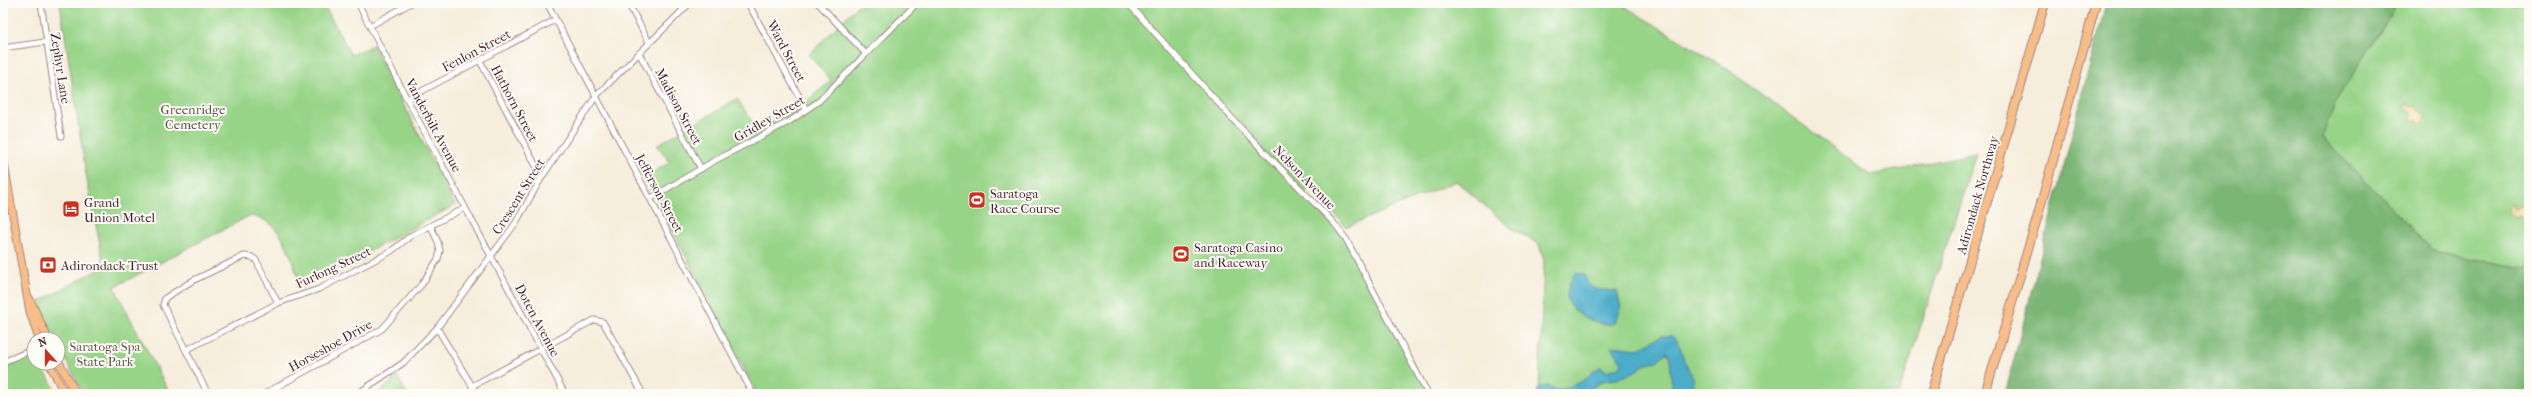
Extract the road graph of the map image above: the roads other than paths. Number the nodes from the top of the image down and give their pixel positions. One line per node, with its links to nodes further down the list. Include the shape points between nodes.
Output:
1 (41, 3): 15 (street, Zephyr Lane)
2 (358, 3): 14 (street, Vanderbilt Avenue)
3 (411, 3): 14 (street)
4 (547, 3): 13 (street, Jefferson Street)
5 (628, 3): 16 (street)
6 (690, 3): 16 (street, Crescent Street)
7 (748, 3): 23 (street, Ward Street)
8 (818, 3): 19 (street)
9 (917, 3): 19 (street, Gridley Street)
10 (1128, 3): 53 (street, Nelson Avenue, via 1240,127 1334,223 1346,239)
11 (2045, 3): 54 (highway, Adirondack Northway)
12 (2096, 3): 55 (highway, via 2040,208)
13 (555, 20): 20 (street, Fenlon Street); 21 (street, Jefferson Street)
14 (370, 26): 22 (street, Vanderbilt Avenue)
15 (45, 42): 17 (street); 24 (street, Zephyr Lane)
16 (649, 42): 18 (street, Crescent Street)
17 (3, 48)
18 (639, 53): 21 (street, Crescent Street); 26 (street, Madison Street)
19 (866, 54): 23 (street, Gridley Street, via 819,101)
20 (480, 61): 22 (street, Fenlon Street); 27 (street, Hathorn Street)
21 (596, 96): 27 (street, Crescent Street); 28 (street, Jefferson Street)
22 (407, 99): 29 (street, Vanderbilt Avenue)
23 (806, 109): 26 (street, Gridley Street, via 790,121)
24 (61, 136)
25 (3, 158): 32 (main road)
26 (700, 169): 28 (street, Gridley Street)
27 (542, 177): 31 (street, Crescent Street, via 515,224)
28 (651, 198): 52 (street, Jefferson Street)
29 (465, 208): 30 (street, Furlong Street); 31 (street, Vanderbilt Avenue)
30 (431, 227): 33 (street, Furlong Street, via 412,235 390,252 319,288); 47 (street, Horseshoe Drive, via 439,246 438,259 422,284 382,329)
31 (492, 257): 34 (street, Crescent Street); 37 (street, Doten Avenue)
32 (26, 292): 35 (main road); 36 (main road)
33 (278, 303): 38 (street, Furlong Street); 38 (street, via 264,273 252,257 244,256 192,280 170,292 163,301)
34 (437, 328): 43 (street); 48 (street, Crescent Street, via 403,362)
35 (36, 331)
36 (44, 331)
37 (541, 348): 43 (street); 50 (street, Doten Avenue); 51 (street, via 588,323 598,320 603,322)
38 (186, 350): 46 (street)
39 (26, 352): 40 (street)
40 (3, 362)
41 (53, 371): 44 (main road)
42 (64, 371): 45 (main road)
43 (472, 386): 49 (street)
44 (65, 394)
45 (76, 394)
46 (208, 394)
47 (264, 394)
48 (358, 394)
49 (477, 394)
50 (565, 394)
51 (643, 394)
52 (753, 394)
53 (1428, 394)
54 (1931, 394)
55 (1985, 394)

